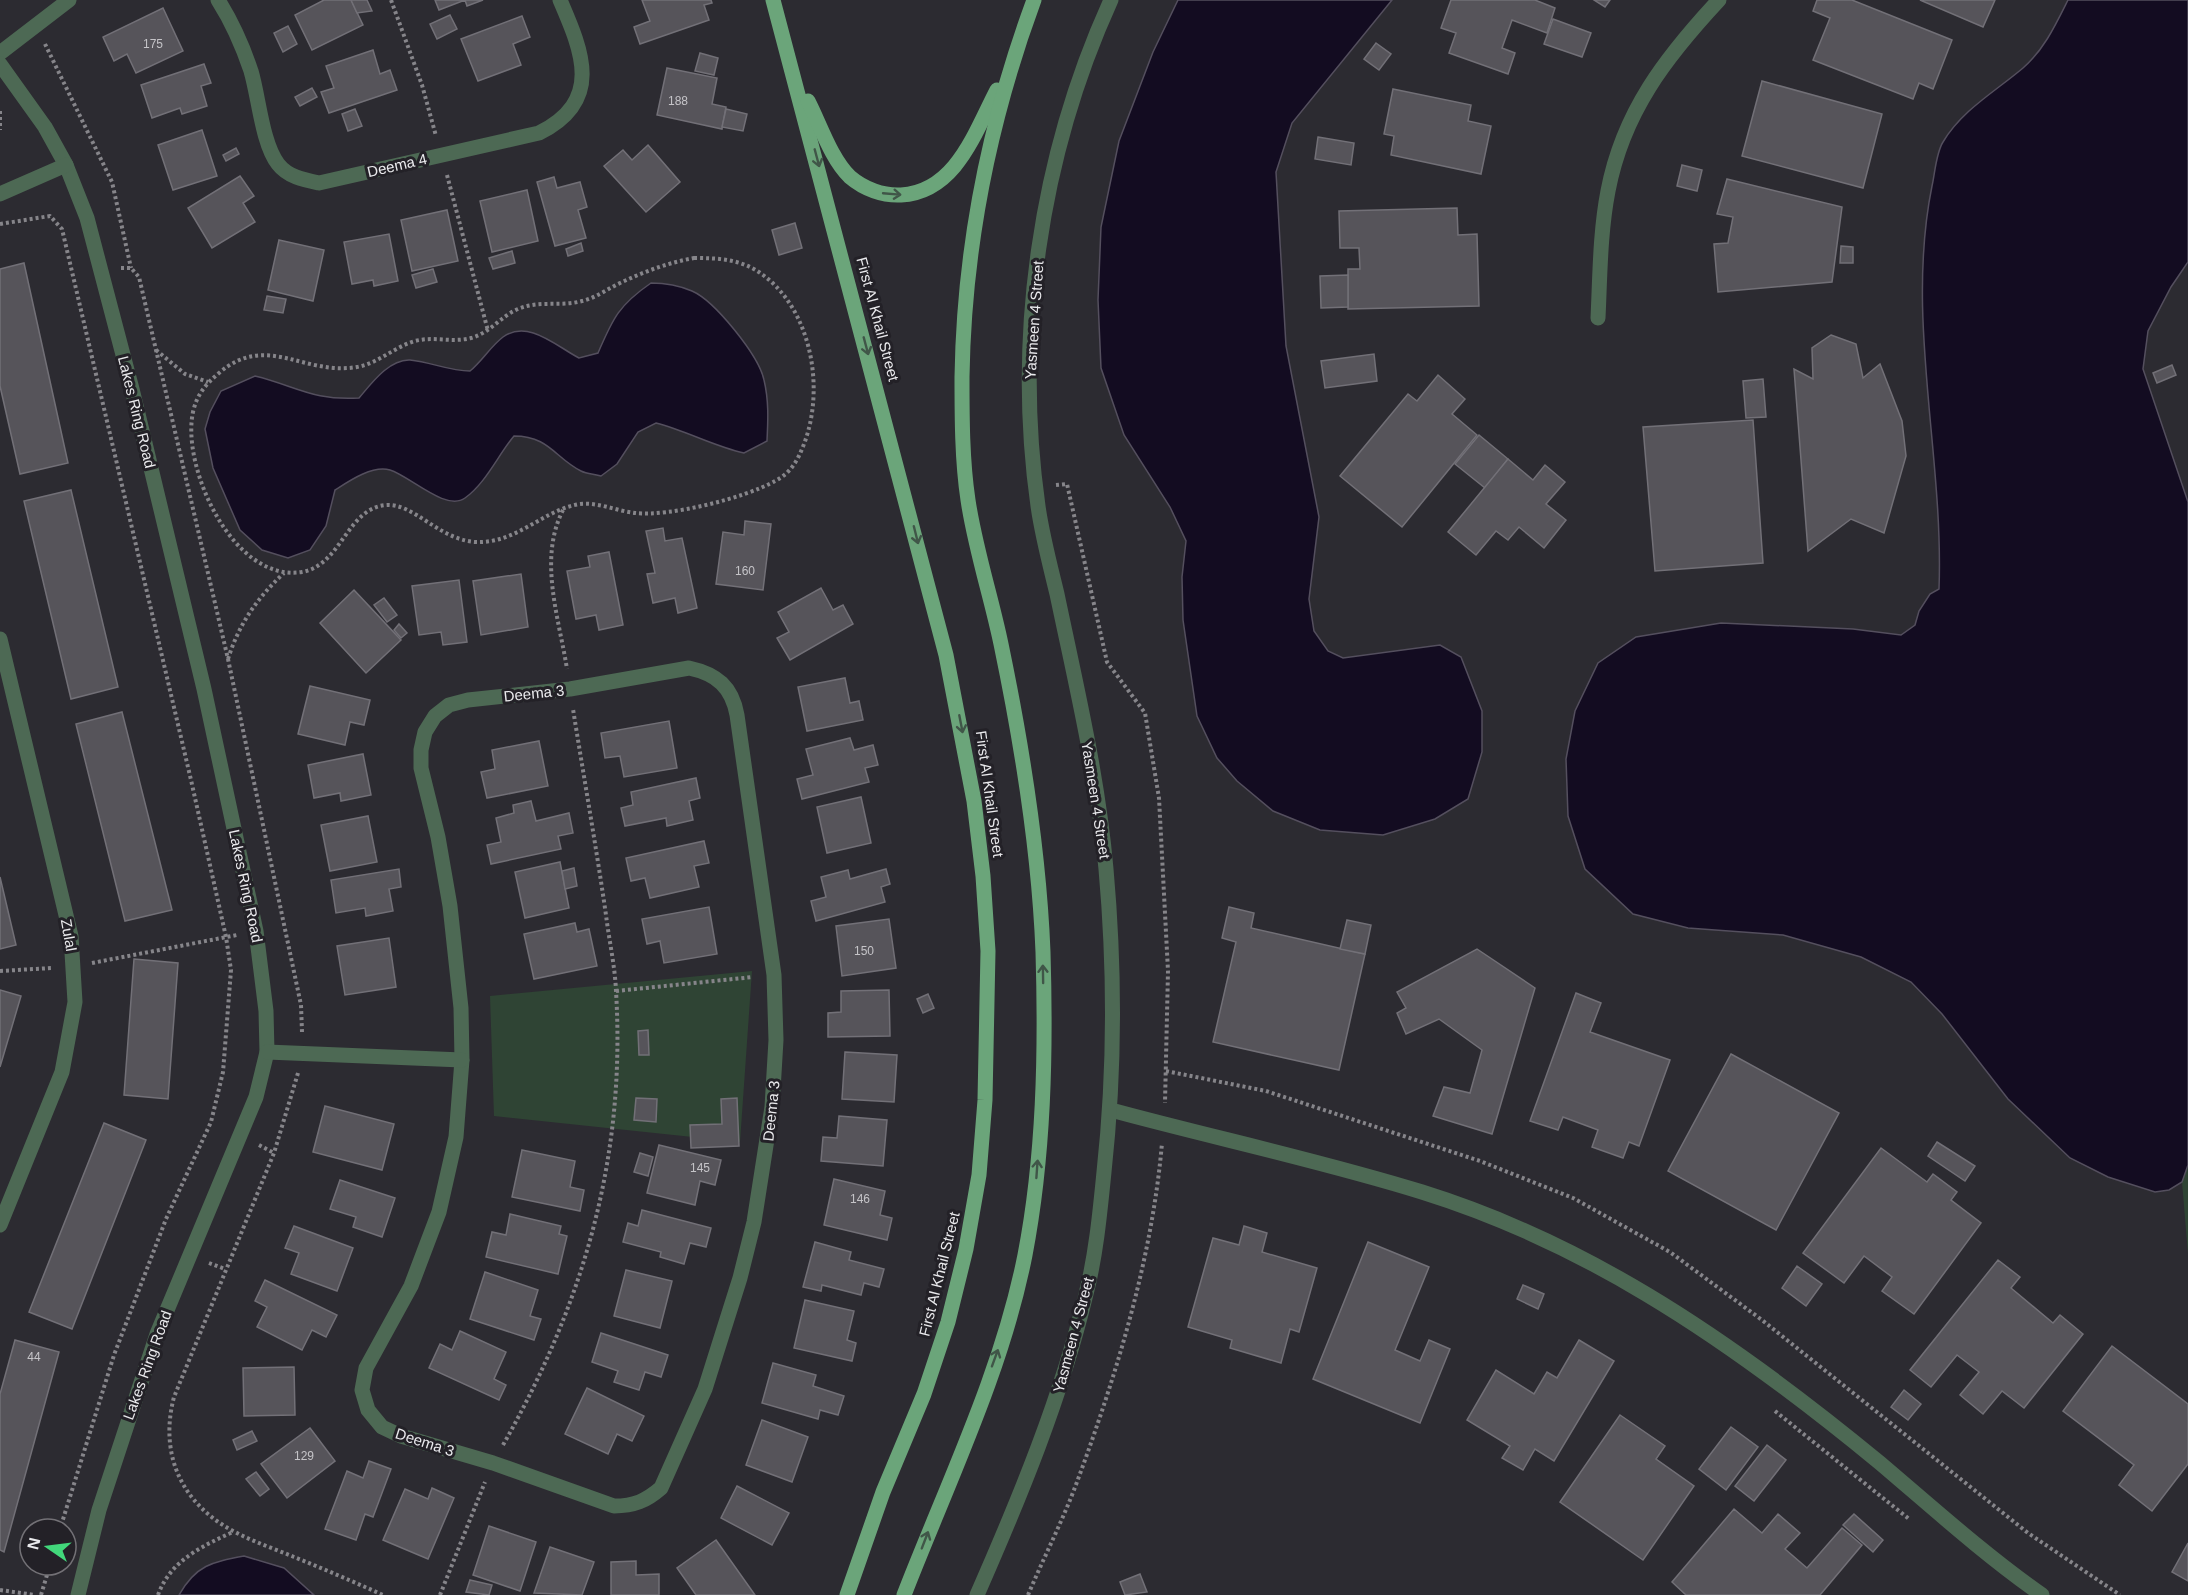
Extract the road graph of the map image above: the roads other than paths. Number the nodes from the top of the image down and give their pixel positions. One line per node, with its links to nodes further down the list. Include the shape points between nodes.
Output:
1 (69, 0): 8 (street)
2 (218, 0): 3 (street, Deema 4, via 250,70 268,146 279,165 297,178 319,183 539,134 556,125 571,112 583,79 582,58)
3 (560, 0)
4 (773, 0): 11 (main road, First Al Khail Street)
5 (1035, 0): 9 (main road)
6 (1111, 0): 18 (street, Yasmeen 4 Street, via 1091,43 1057,151 1036,262 1029,376 1038,505 1088,742 1106,865 1114,988)
7 (1719, 0): 14 (street, via 1662,64 1638,103 1620,146 1608,191)
8 (0, 53)
9 (1011, 62): 11 (main road, one-way to 9, via 849,176 869,189 891,196 914,194 935,186 952,170); 22 (main road, one-way to 9, via 1005,1333 1037,1181 1044,1026 1037,871 1015,718 968,500 962,412 963,323 972,235 988,148)
10 (0, 64): 12 (street, Lakes Ring Road, via 28,100)
11 (795, 74): 21 (main road, First Al Khail Street, one-way to 21, via 910,510 962,728 983,876 987,951 985,1100 979,1175 966,1249 948,1322 924,1394)
12 (66, 165): 13 (street); 16 (street, Lakes Ring Road, via 87,218 204,689 256,931)
13 (0, 194)
14 (1598, 318)
15 (0, 639): 19 (street, Zulal, via 71,936 75,967 75,1002 62,1072)
16 (267, 1052): 17 (street); 20 (street, Lakes Ring Road, via 256,1097 157,1334 126,1422)
17 (462, 1060): 17 (street, Deema 3, via 450,906 421,768 425,732 435,716 449,705 468,700 570,689 689,668 719,679 728,689 737,715 774,975 772,1107 754,1222 724,1334 666,1480 648,1500 632,1506 614,1506 493,1462 401,1436 382,1427 368,1410 362,1390 366,1368 411,1286 439,1212 456,1137)
18 (1111, 1110): 23 (street, Yasmeen 4 Street, via 1087,1291 1057,1397); 24 (street, via 1347,1169 1425,1193 1574,1255 1645,1293 1723,1343 1797,1397)
19 (0, 1225)
20 (78, 1595)
21 (846, 1595)
22 (904, 1595)
23 (978, 1595)
24 (2042, 1595)

